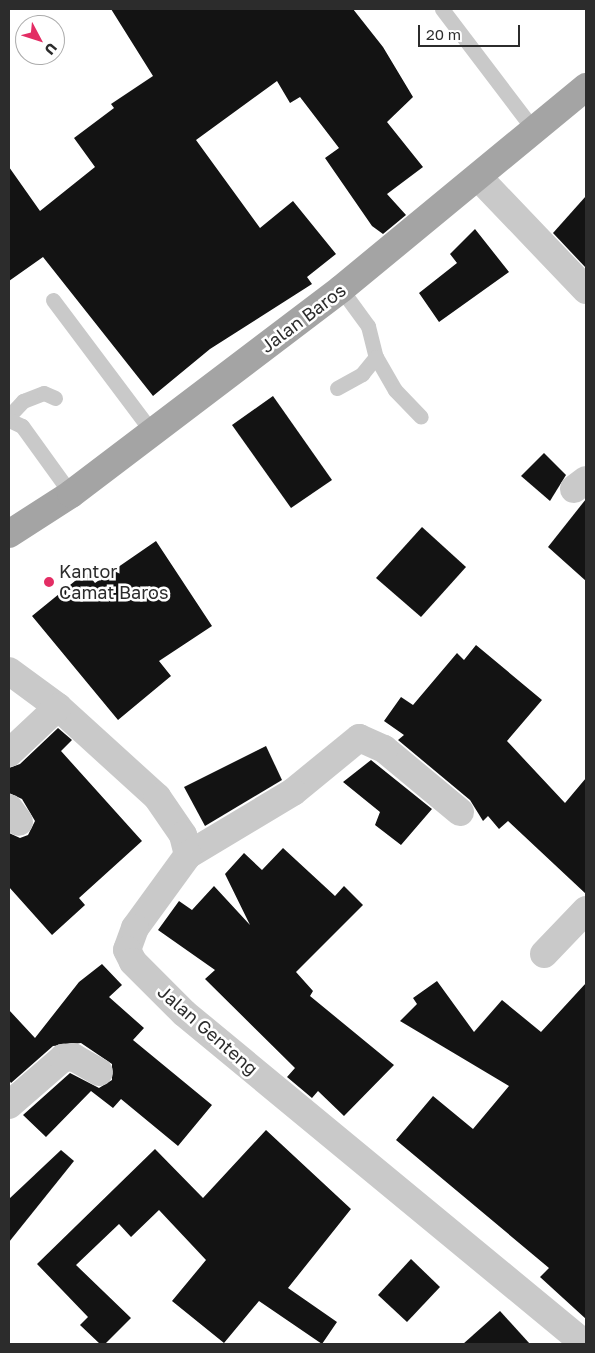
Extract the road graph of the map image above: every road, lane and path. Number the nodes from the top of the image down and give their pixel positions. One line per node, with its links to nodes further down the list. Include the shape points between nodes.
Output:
1 (442, 9): 3 (lane)
2 (586, 87): 3 (main road, Jalan Baros)
3 (534, 130): 4 (main road, Jalan Baros)
4 (479, 178): 5 (main road, Jalan Baros); 6 (street)
5 (341, 289): 8 (lane, via 368,326); 14 (main road, Jalan Baros)
6 (586, 290)
7 (54, 300): 14 (lane)
8 (376, 357): 9 (lane, via 362,374); 12 (lane, via 395,390)
9 (337, 388)
10 (55, 398): 11 (lane, via 44,393 24,401)
11 (9, 416)
12 (421, 417)
13 (9, 420): 15 (lane, via 22,426)
14 (152, 432): 15 (main road, Jalan Baros)
15 (71, 494): 16 (main road, Jalan Baros)
16 (9, 534)
17 (9, 671): 18 (street)
18 (58, 707): 19 (street); 21 (street, via 157,797 183,835)
19 (9, 753)
20 (460, 812): 21 (street, via 384,749 359,738 293,792)
21 (188, 855): 26 (street, Jalan Genteng, via 131,935 127,946 133,962 184,1013)
22 (586, 910): 23 (street)
23 (544, 954)
24 (99, 1072): 25 (street, via 73,1057 63,1058 54,1062)
25 (9, 1104)
26 (585, 1344)

